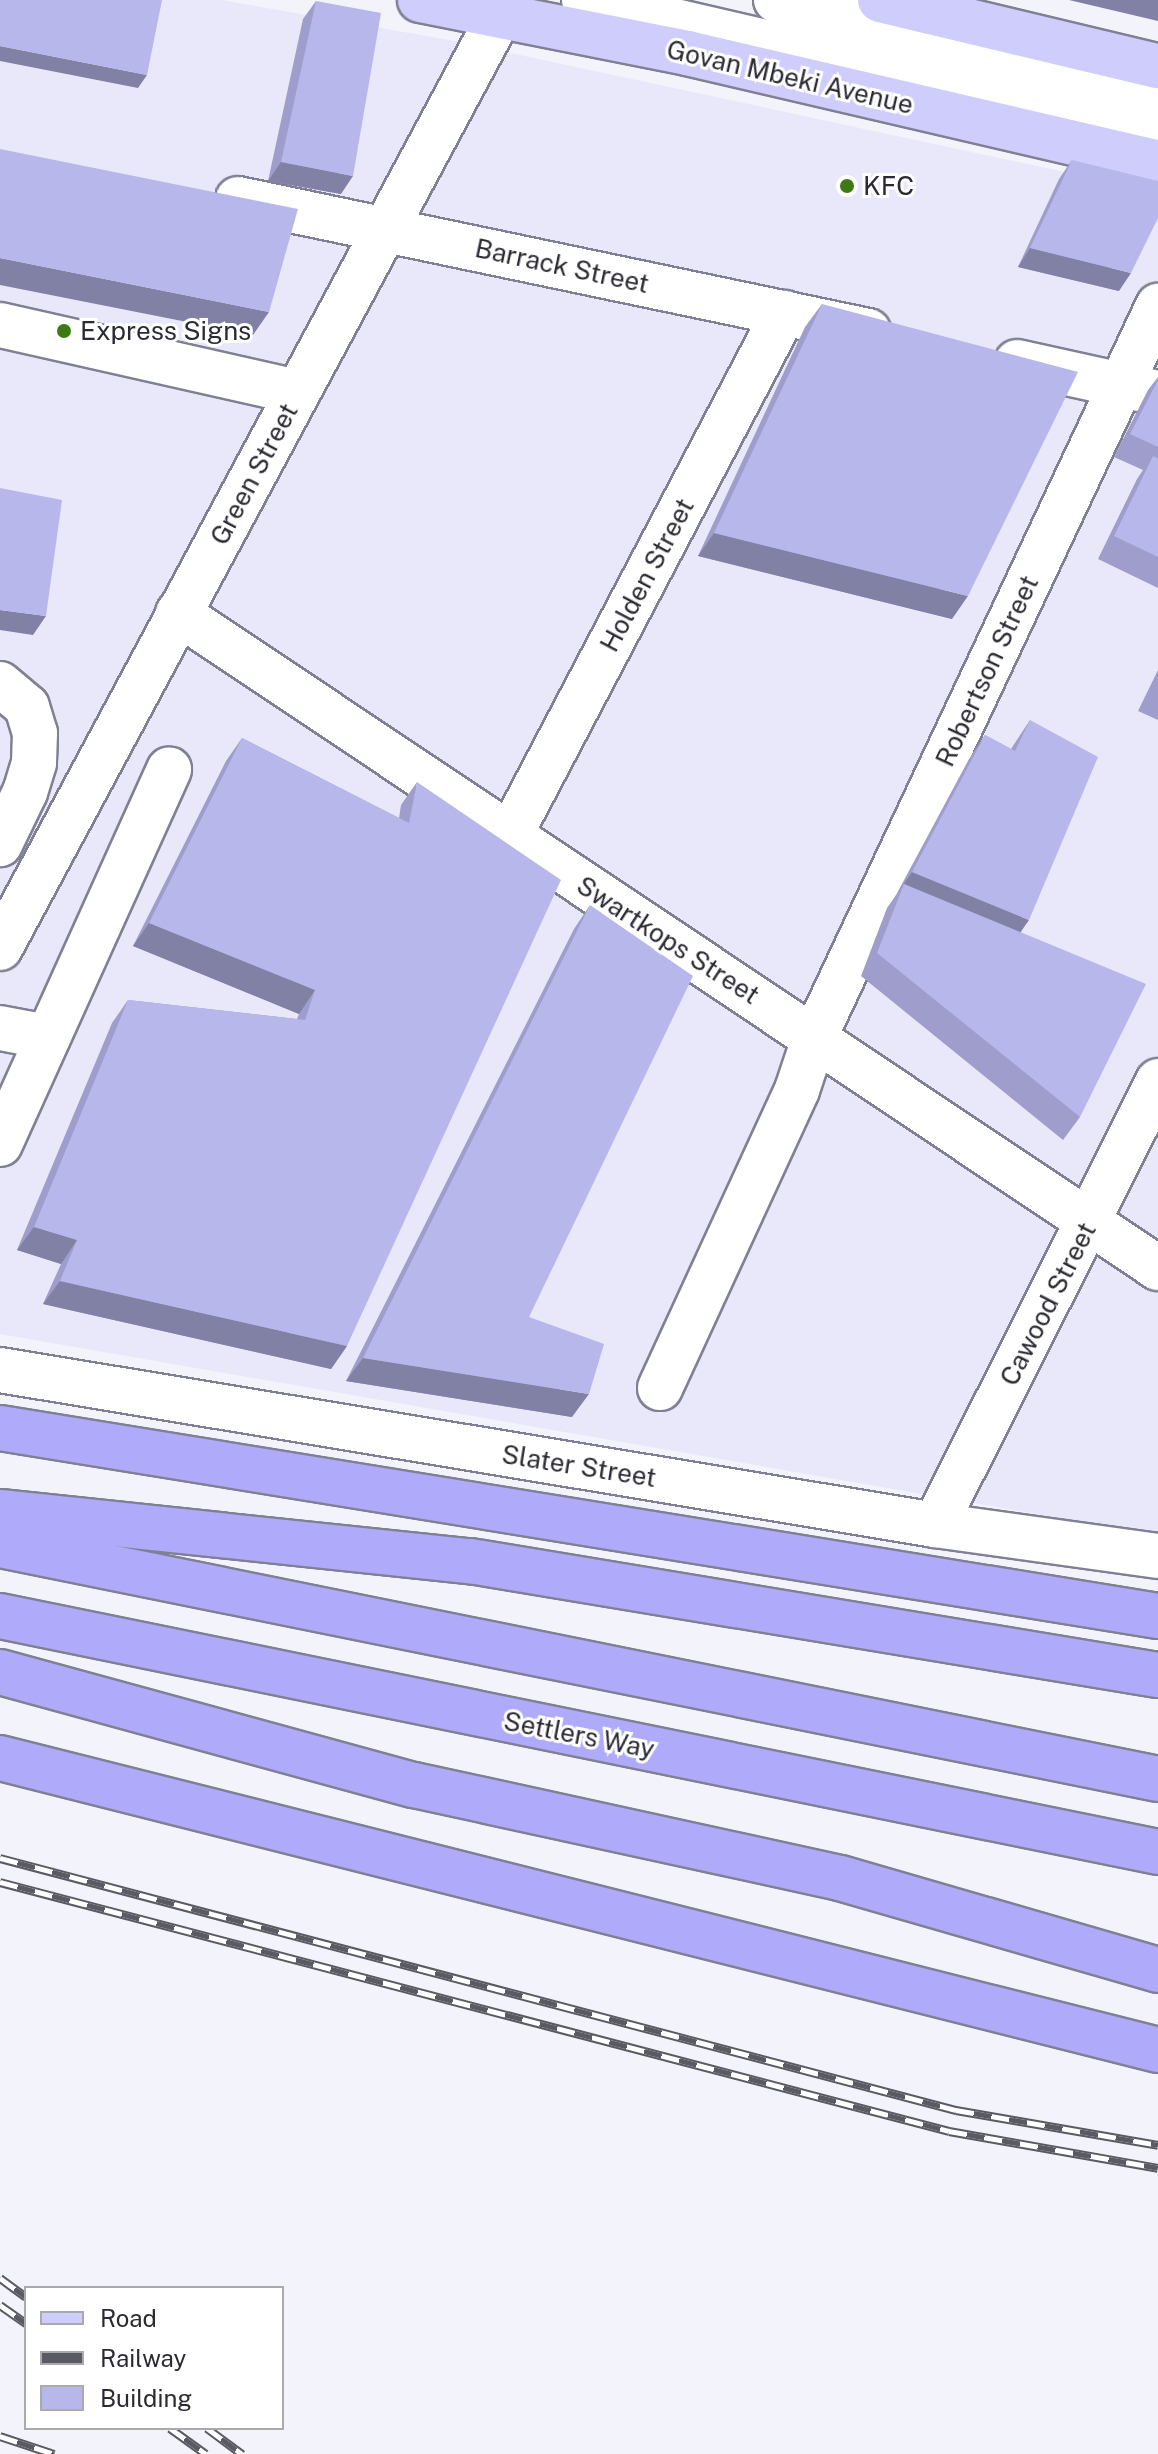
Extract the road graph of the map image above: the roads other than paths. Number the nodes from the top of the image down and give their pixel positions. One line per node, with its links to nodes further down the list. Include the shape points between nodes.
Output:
1 (420, 0): 5 (main road, Govan Mbeki Avenue)
2 (584, 0): 8 (street)
3 (776, 0): 7 (street)
4 (880, 0): 6 (main road)
5 (505, 6): 9 (main road, Govan Mbeki Avenue); 11 (street, Green Street)
6 (1158, 66)
7 (1158, 96)
8 (1158, 133)
9 (1158, 163)
10 (203, 193): 11 (street, Barrack Street)
11 (390, 229): 13 (street, Barrack Street); 18 (street, Green Street)
12 (1158, 306): 17 (street, Robertson Street)
13 (784, 313): 15 (street, Barrack Street); 22 (street, Holden Street)
14 (0, 325): 18 (street)
15 (907, 339)
16 (984, 355): 17 (street)
17 (1140, 388): 26 (street, Robertson Street)
18 (298, 392): 19 (street, Green Street)
19 (178, 613): 22 (street, Swartkops Street); 24 (street, Green Street)
20 (0, 684): 23 (street, via 27,707 35,733 34,763 25,792)
21 (169, 769): 27 (street)
22 (509, 837): 26 (street, Swartkops Street)
23 (0, 844)
24 (0, 948)
25 (0, 1028): 27 (street)
26 (815, 1036): 30 (street, Swartkops Street); 33 (street, Robertson Street, via 797,1090)
27 (48, 1037): 29 (street)
28 (1158, 1081): 30 (street, Cawood Street)
29 (0, 1144)
30 (1090, 1221): 31 (street, Swartkops Street); 36 (street, Cawood Street)
31 (1158, 1268)
32 (0, 1370): 36 (street, Slater Street)
33 (660, 1388)
34 (0, 1428): 40 (highway)
35 (0, 1512): 42 (highway, via 470,1561)
36 (935, 1525): 38 (street, Slater Street)
37 (0, 1545): 44 (highway)
38 (1158, 1556)
39 (0, 1616): 45 (highway, Settlers Way)
40 (1158, 1616)
41 (0, 1672): 46 (highway, via 414,1785 840,1878)
42 (1158, 1675)
43 (0, 1758): 47 (highway)
44 (1158, 1779)
45 (1158, 1852)
46 (1158, 1970)
47 (1158, 2050)

